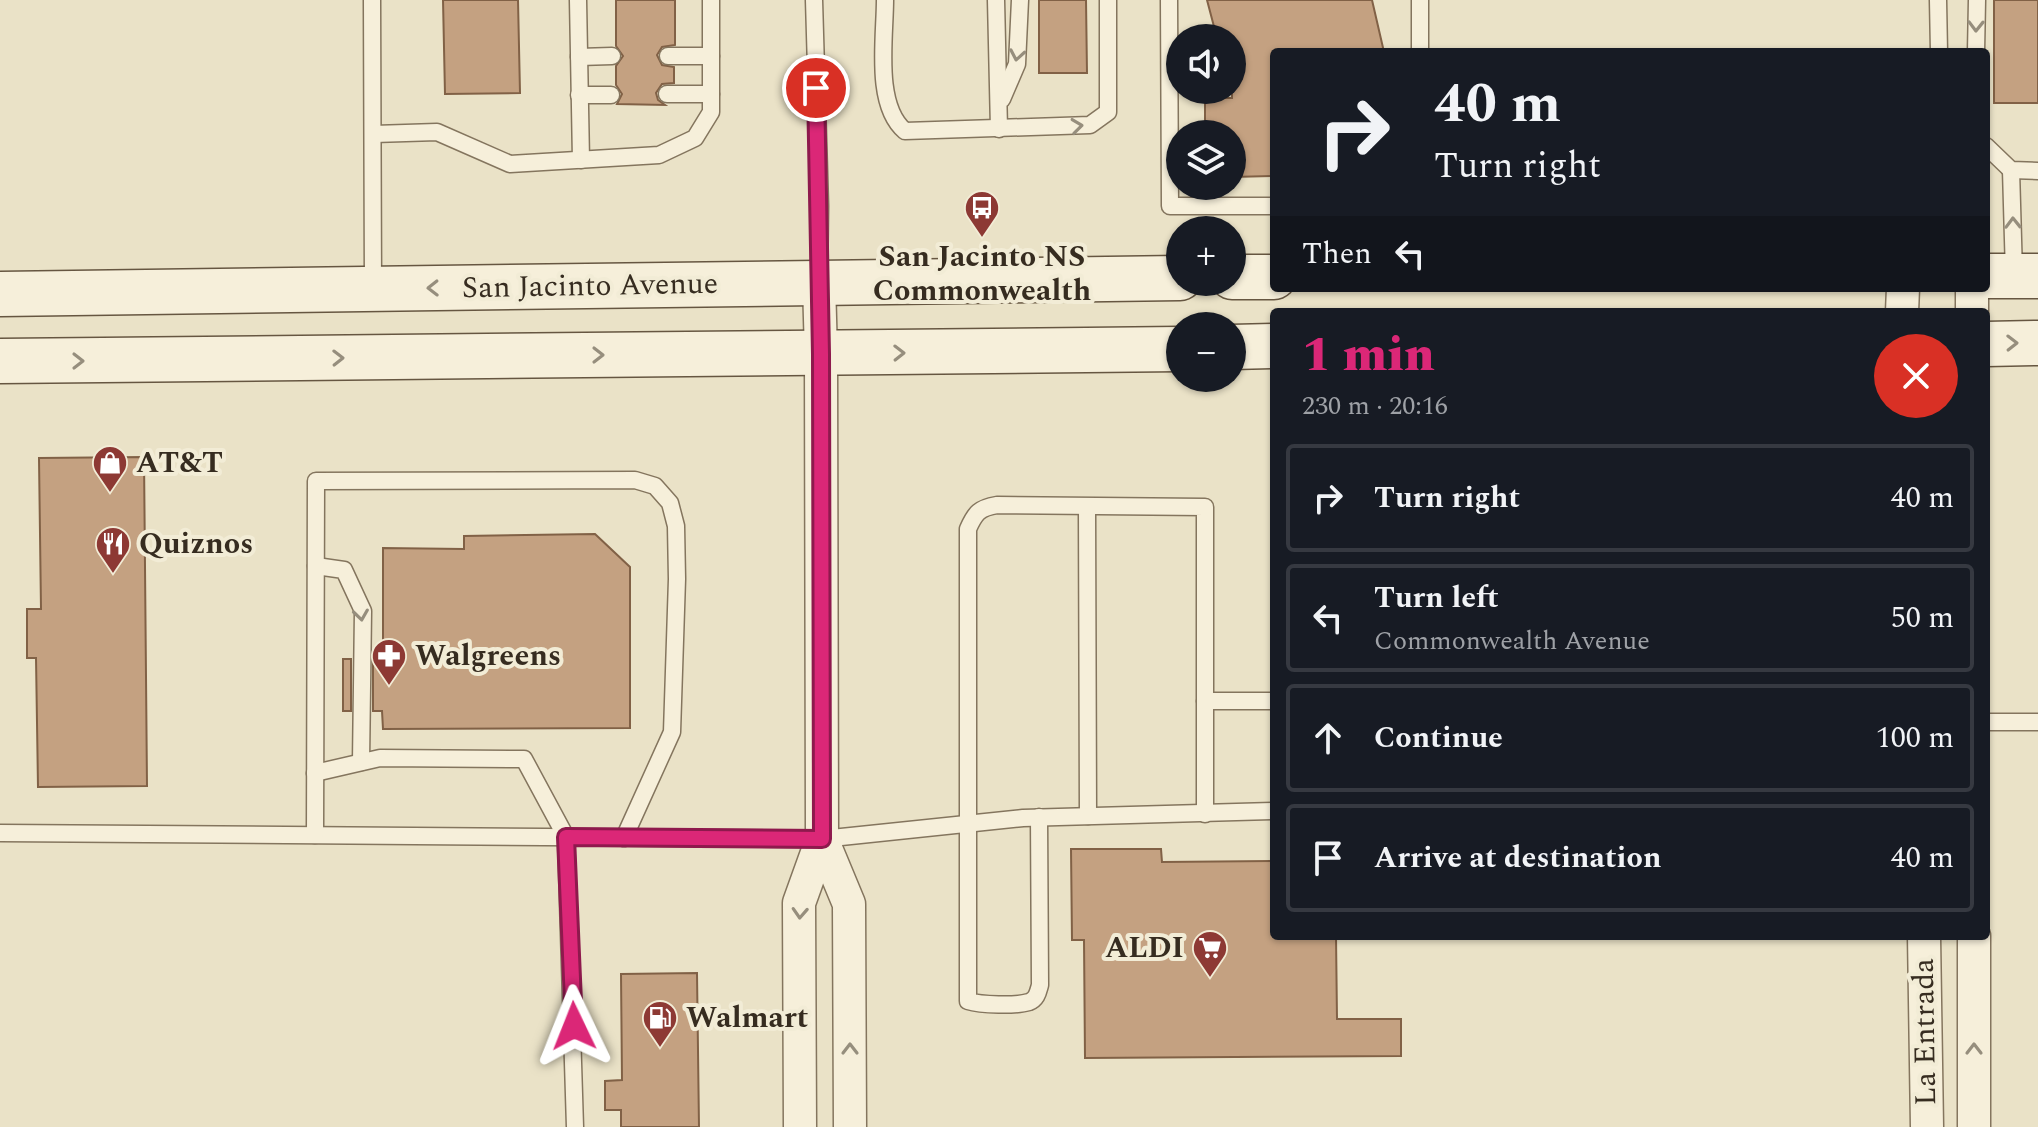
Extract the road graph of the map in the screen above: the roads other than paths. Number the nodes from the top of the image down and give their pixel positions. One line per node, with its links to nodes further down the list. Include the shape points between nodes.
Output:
1 (372, 0): 26 (lane)
2 (578, 0): 19 (lane)
3 (711, 0): 18 (lane)
4 (814, 0): 36 (lane)
5 (885, 0): 25 (lane, via 886,100 894,121 905,131)
6 (996, 0): 24 (lane)
7 (1020, 0): 24 (lane, one-way to 24, via 1017,64)
8 (1106, 0): 25 (lane, one-way to 8, via 1090,125 1108,112)
9 (1169, 0): 31 (lane, via 1170,206)
10 (1420, 0): 13 (lane)
11 (1938, 0): 14 (lane)
12 (1977, 0): 15 (lane, one-way to 15)
13 (1420, 48)
14 (1939, 48)
15 (1976, 48)
16 (612, 56): 19 (lane)
17 (668, 56): 18 (lane)
18 (711, 56): 21 (lane)
19 (579, 57): 22 (lane)
20 (667, 94): 21 (lane)
21 (711, 94): 28 (lane, via 711,112 695,138 659,155)
22 (579, 95): 23 (lane); 28 (lane)
23 (611, 95)
24 (998, 107): 25 (lane)
25 (999, 129)
26 (374, 134): 28 (lane, via 437,132 510,164); 37 (lane)
27 (1990, 150): 29 (lane)
28 (581, 160)
29 (2011, 170): 30 (lane); 32 (lane, one-way to 29)
30 (2038, 171)
31 (1270, 206)
32 (2013, 276)
33 (1246, 277): 34 (main road)
34 (1270, 277)
35 (1166, 278): 36 (main road, San Jacinto Avenue)
36 (819, 283): 37 (main road, San Jacinto Avenue, one-way to 37); 46 (street)
37 (373, 289): 38 (main road, San Jacinto Avenue)
38 (298, 292): 39 (main road, San Jacinto Avenue); 40 (main road, via 246,314)
39 (0, 294)
40 (0, 321)
41 (2038, 343): 42 (main road, one-way to 41)
42 (1990, 344)
43 (1270, 346): 44 (main road)
44 (1246, 347)
45 (1166, 349): 46 (main road, one-way to 45)
46 (821, 354): 47 (main road, one-way to 46); 65 (street)
47 (0, 361)
48 (1087, 507): 50 (lane, via 1205,507); 58 (lane); 60 (lane, via 983,507 968,529)
49 (316, 566): 54 (lane, one-way to 54, via 344,570 363,611); 55 (lane); 64 (lane, via 316,481 635,480 655,486 670,503 676,526 672,732)
50 (1205, 701): 51 (lane); 57 (lane)
51 (1270, 701)
52 (1990, 722): 53 (lane)
53 (2038, 722)
54 (361, 762): 55 (lane); 63 (lane, via 524,759)
55 (315, 773): 62 (lane)
56 (1270, 811): 57 (lane)
57 (1205, 814): 58 (lane)
58 (1088, 816): 59 (lane)
59 (1039, 817): 60 (lane); 60 (lane, via 1040,985 1037,997 1029,1002 968,1001)
60 (969, 823): 65 (lane)
61 (0, 833): 62 (lane)
62 (315, 835): 63 (lane)
63 (566, 837): 64 (lane); 68 (lane)
64 (624, 838): 65 (lane)
65 (822, 839): 69 (street, one-way to 69, via 799,903); 70 (street, one-way to 65, via 849,904)
66 (1924, 940): 71 (street, La Entrada)
67 (1974, 940): 72 (street, La Entrada, one-way to 67)
68 (575, 1127)
69 (800, 1127)
70 (850, 1127)
71 (1927, 1127)
72 (1974, 1127)

